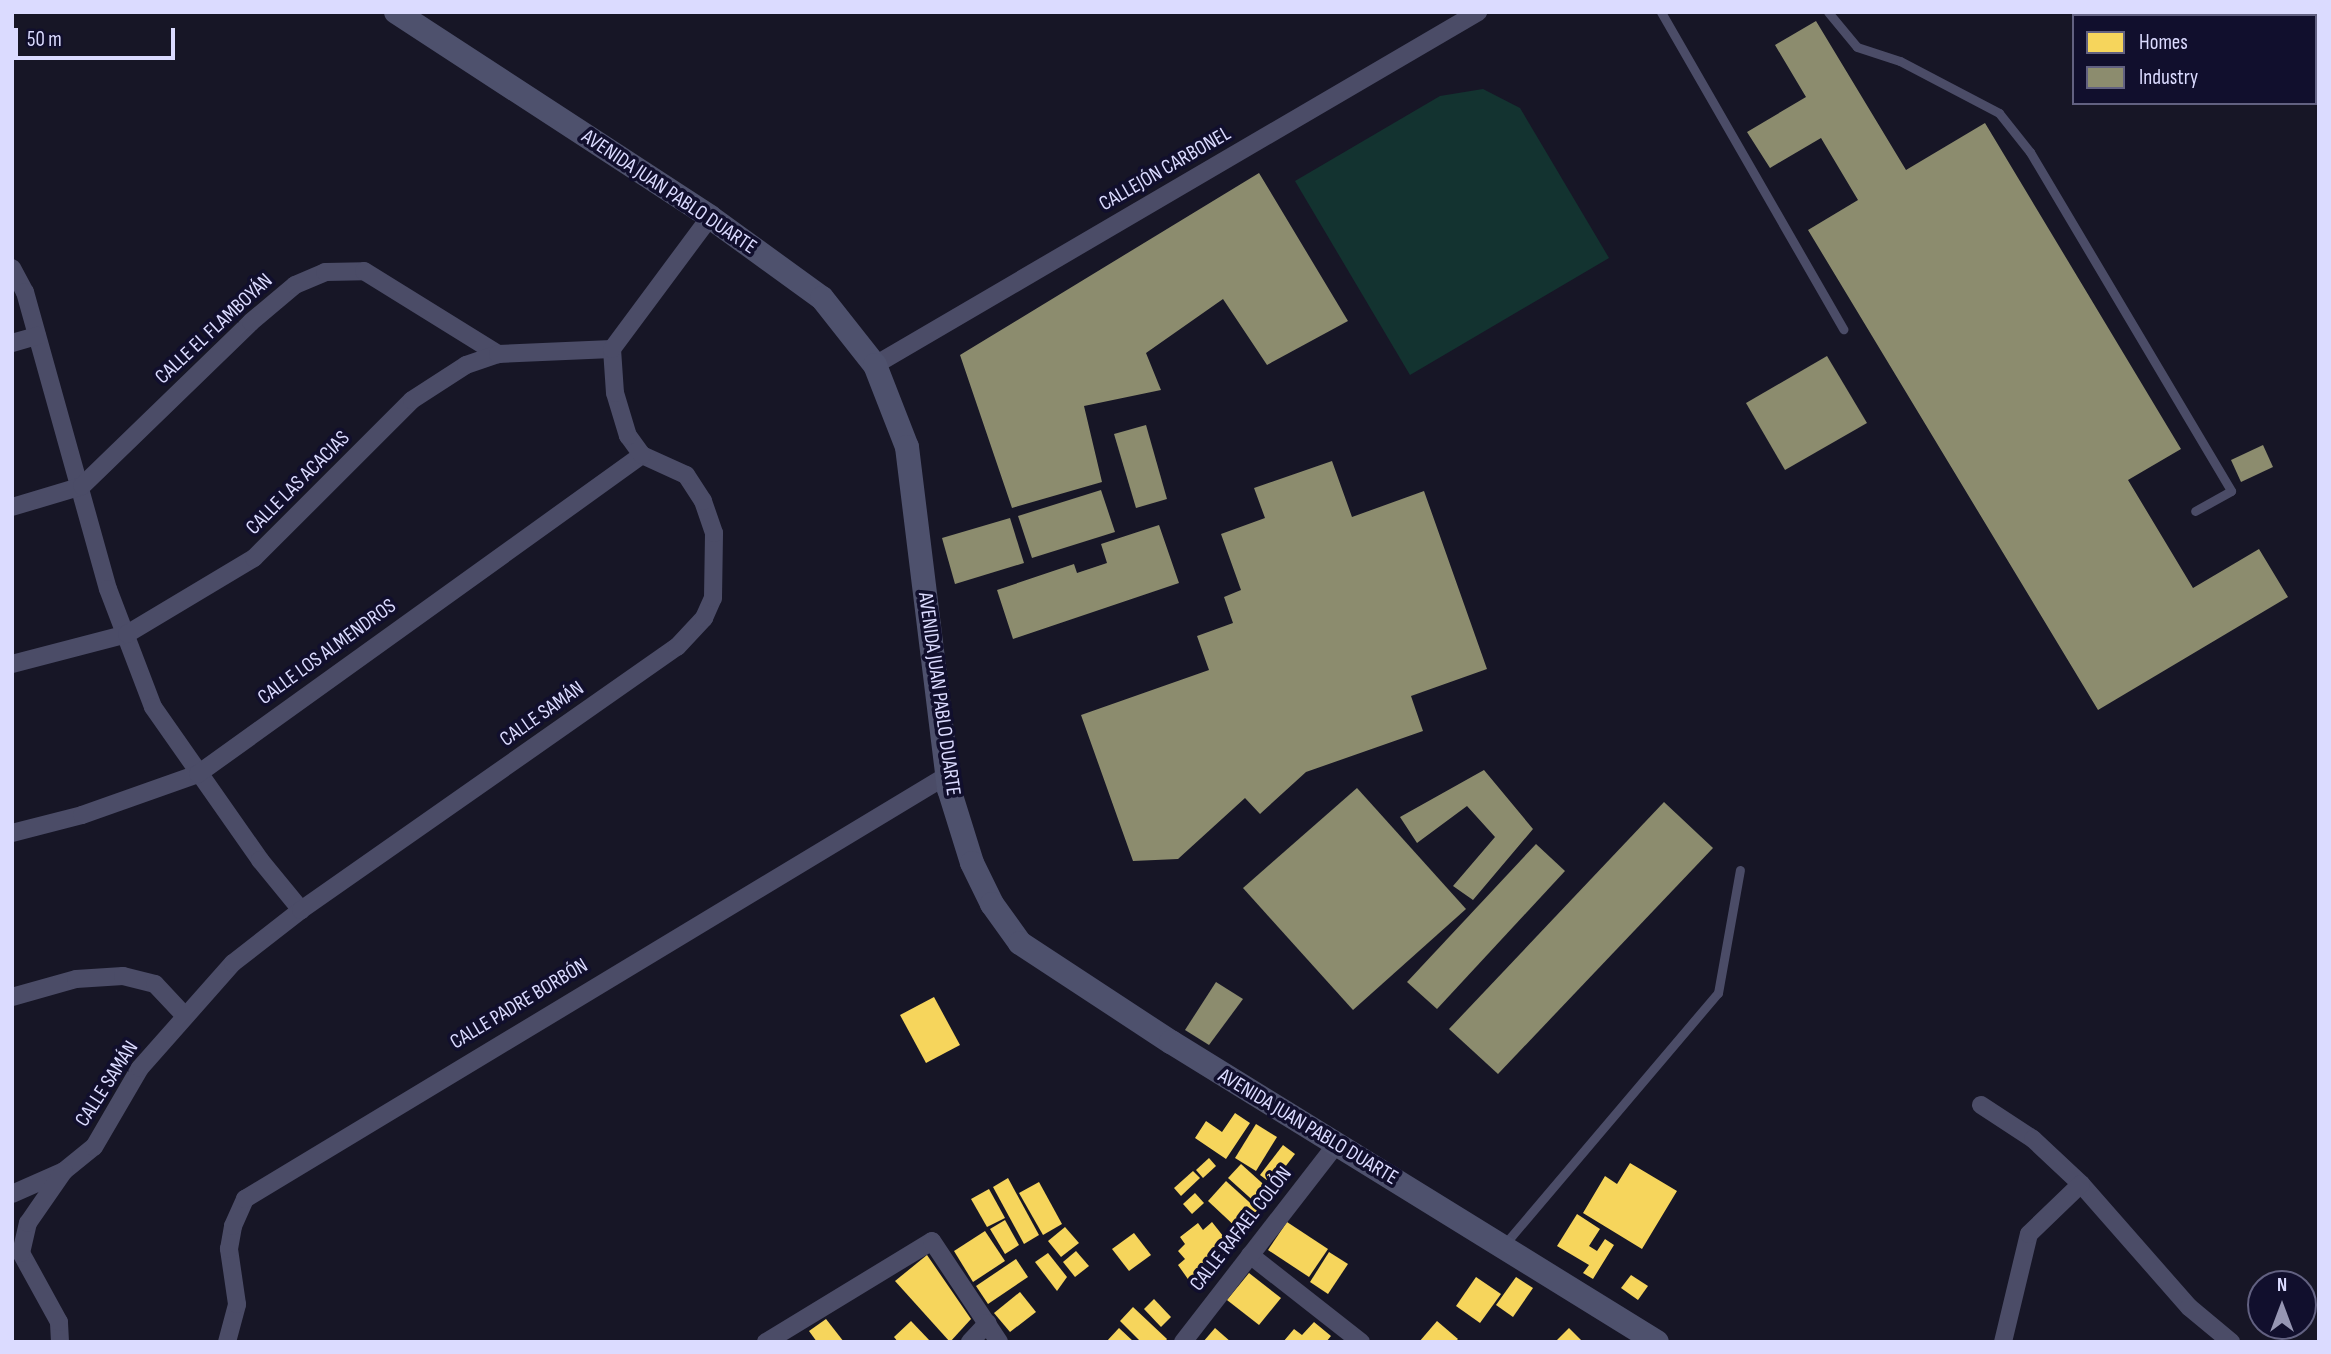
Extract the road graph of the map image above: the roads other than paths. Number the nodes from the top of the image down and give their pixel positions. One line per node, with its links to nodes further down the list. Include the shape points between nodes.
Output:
1 (397, 12): 5 (main road, AVENIDA JUAN PABLO DUARTE)
2 (1478, 12): 12 (street, CALLEJÓN CARBONEL)
3 (1661, 12): 7 (lane)
4 (1828, 12): 16 (lane, via 1857,47 1900,61 1988,106 2023,142 2231,491)
5 (710, 217): 10 (street); 12 (main road, AVENIDA JUAN PABLO DUARTE, via 822,298)
6 (12, 268): 8 (street)
7 (1843, 329)
8 (37, 336): 9 (street); 14 (street)
9 (12, 343)
10 (612, 349): 11 (street, CALLE LAS ACACIAS); 13 (street, via 615,393 628,436)
11 (498, 354): 14 (street, CALLE EL FLAMBOYÁN, via 364,271 325,272 295,285 250,323); 17 (street, CALLE LAS ACACIAS, via 466,365 412,400 254,558)
12 (875, 365): 20 (main road, AVENIDA JUAN PABLO DUARTE, via 908,447)
13 (642, 455): 19 (street, CALLE LOS ALMENDROS); 23 (street, CALLE SAMÁN, via 685,475 703,500 714,533 716,566 713,598 704,618 677,647)
14 (82, 486): 15 (street, CALLE EL FLAMBOYÁN); 17 (street, via 108,589)
15 (12, 507)
16 (2195, 511)
17 (127, 634): 18 (street, CALLE LAS ACACIAS); 19 (street, via 153,708)
18 (12, 664)
19 (198, 774): 21 (street, CALLE LOS ALMENDROS, via 82,815); 23 (street)
20 (946, 776): 27 (main road, AVENIDA JUAN PABLO DUARTE, via 972,863 992,904 1020,943); 35 (street, CALLE PADRE BORBÓN, via 245,1199 229,1249 237,1304)
21 (12, 833)
22 (1740, 870): 31 (lane, via 1718,993)
23 (301, 910): 25 (street, CALLE SAMÁN, via 233,963)
24 (12, 997): 25 (street, via 76,979 123,976 155,984)
25 (185, 1016): 28 (street, CALLE SAMÁN, via 139,1068 94,1147)
26 (1981, 1105): 29 (street, via 2034,1139)
27 (1336, 1145): 31 (main road, AVENIDA JUAN PABLO DUARTE); 32 (street, CALLE RAFAEL COLÓN)
28 (64, 1171): 30 (street); 34 (street, via 28,1223 21,1253 59,1322)
29 (2081, 1184): 42 (street, via 2029,1234); 43 (street, via 2189,1307)
30 (12, 1195)
31 (1504, 1245): 41 (main road, AVENIDA JUAN PABLO DUARTE)
32 (1250, 1255): 39 (street, CALLE RAFAEL COLÓN); 40 (street)
33 (988, 1323): 36 (street, via 932,1241); 37 (street); 38 (street)
34 (60, 1342)
35 (227, 1342)
36 (766, 1342)
37 (970, 1342)
38 (999, 1342)
39 (1183, 1342)
40 (1362, 1342)
41 (1657, 1342)
42 (2003, 1342)
43 (2231, 1342)

